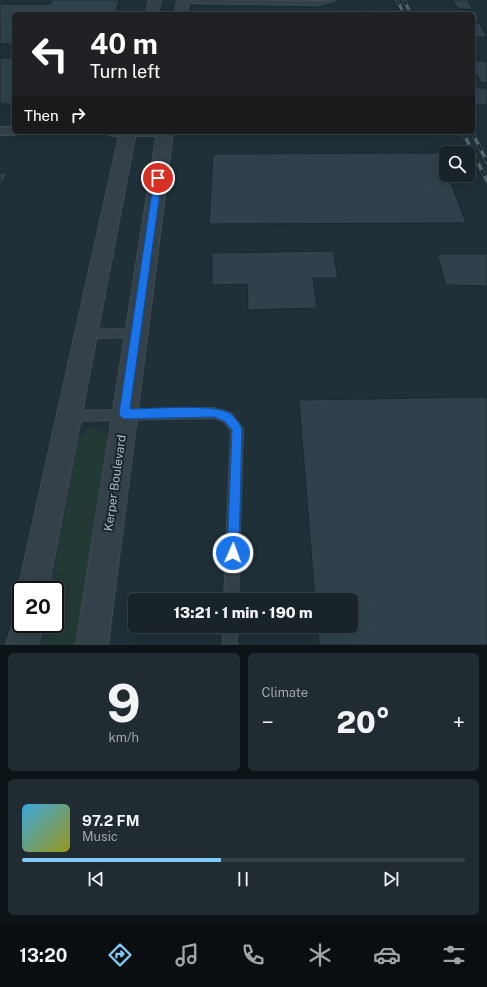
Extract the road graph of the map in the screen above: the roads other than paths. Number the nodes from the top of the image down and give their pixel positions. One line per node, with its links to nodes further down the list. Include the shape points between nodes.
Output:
1 (155, 0): 4 (street)
2 (334, 0): 3 (lane, via 317,3)
3 (182, 5)
4 (152, 12)
5 (0, 131): 6 (street)
6 (12, 131)
7 (128, 134): 10 (street)
8 (165, 134): 9 (street, Kerper Boulevard)
9 (136, 333): 10 (lane); 11 (street, Kerper Boulevard)
10 (86, 334): 12 (street)
11 (124, 414): 12 (lane); 14 (lane, via 214,413 227,417 237,429); 18 (street, Kerper Boulevard)
12 (69, 416): 13 (street)
13 (36, 581)
14 (231, 593)
15 (24, 633): 17 (street)
16 (230, 633): 19 (lane)
17 (22, 645)
18 (92, 645)
19 (230, 645)

